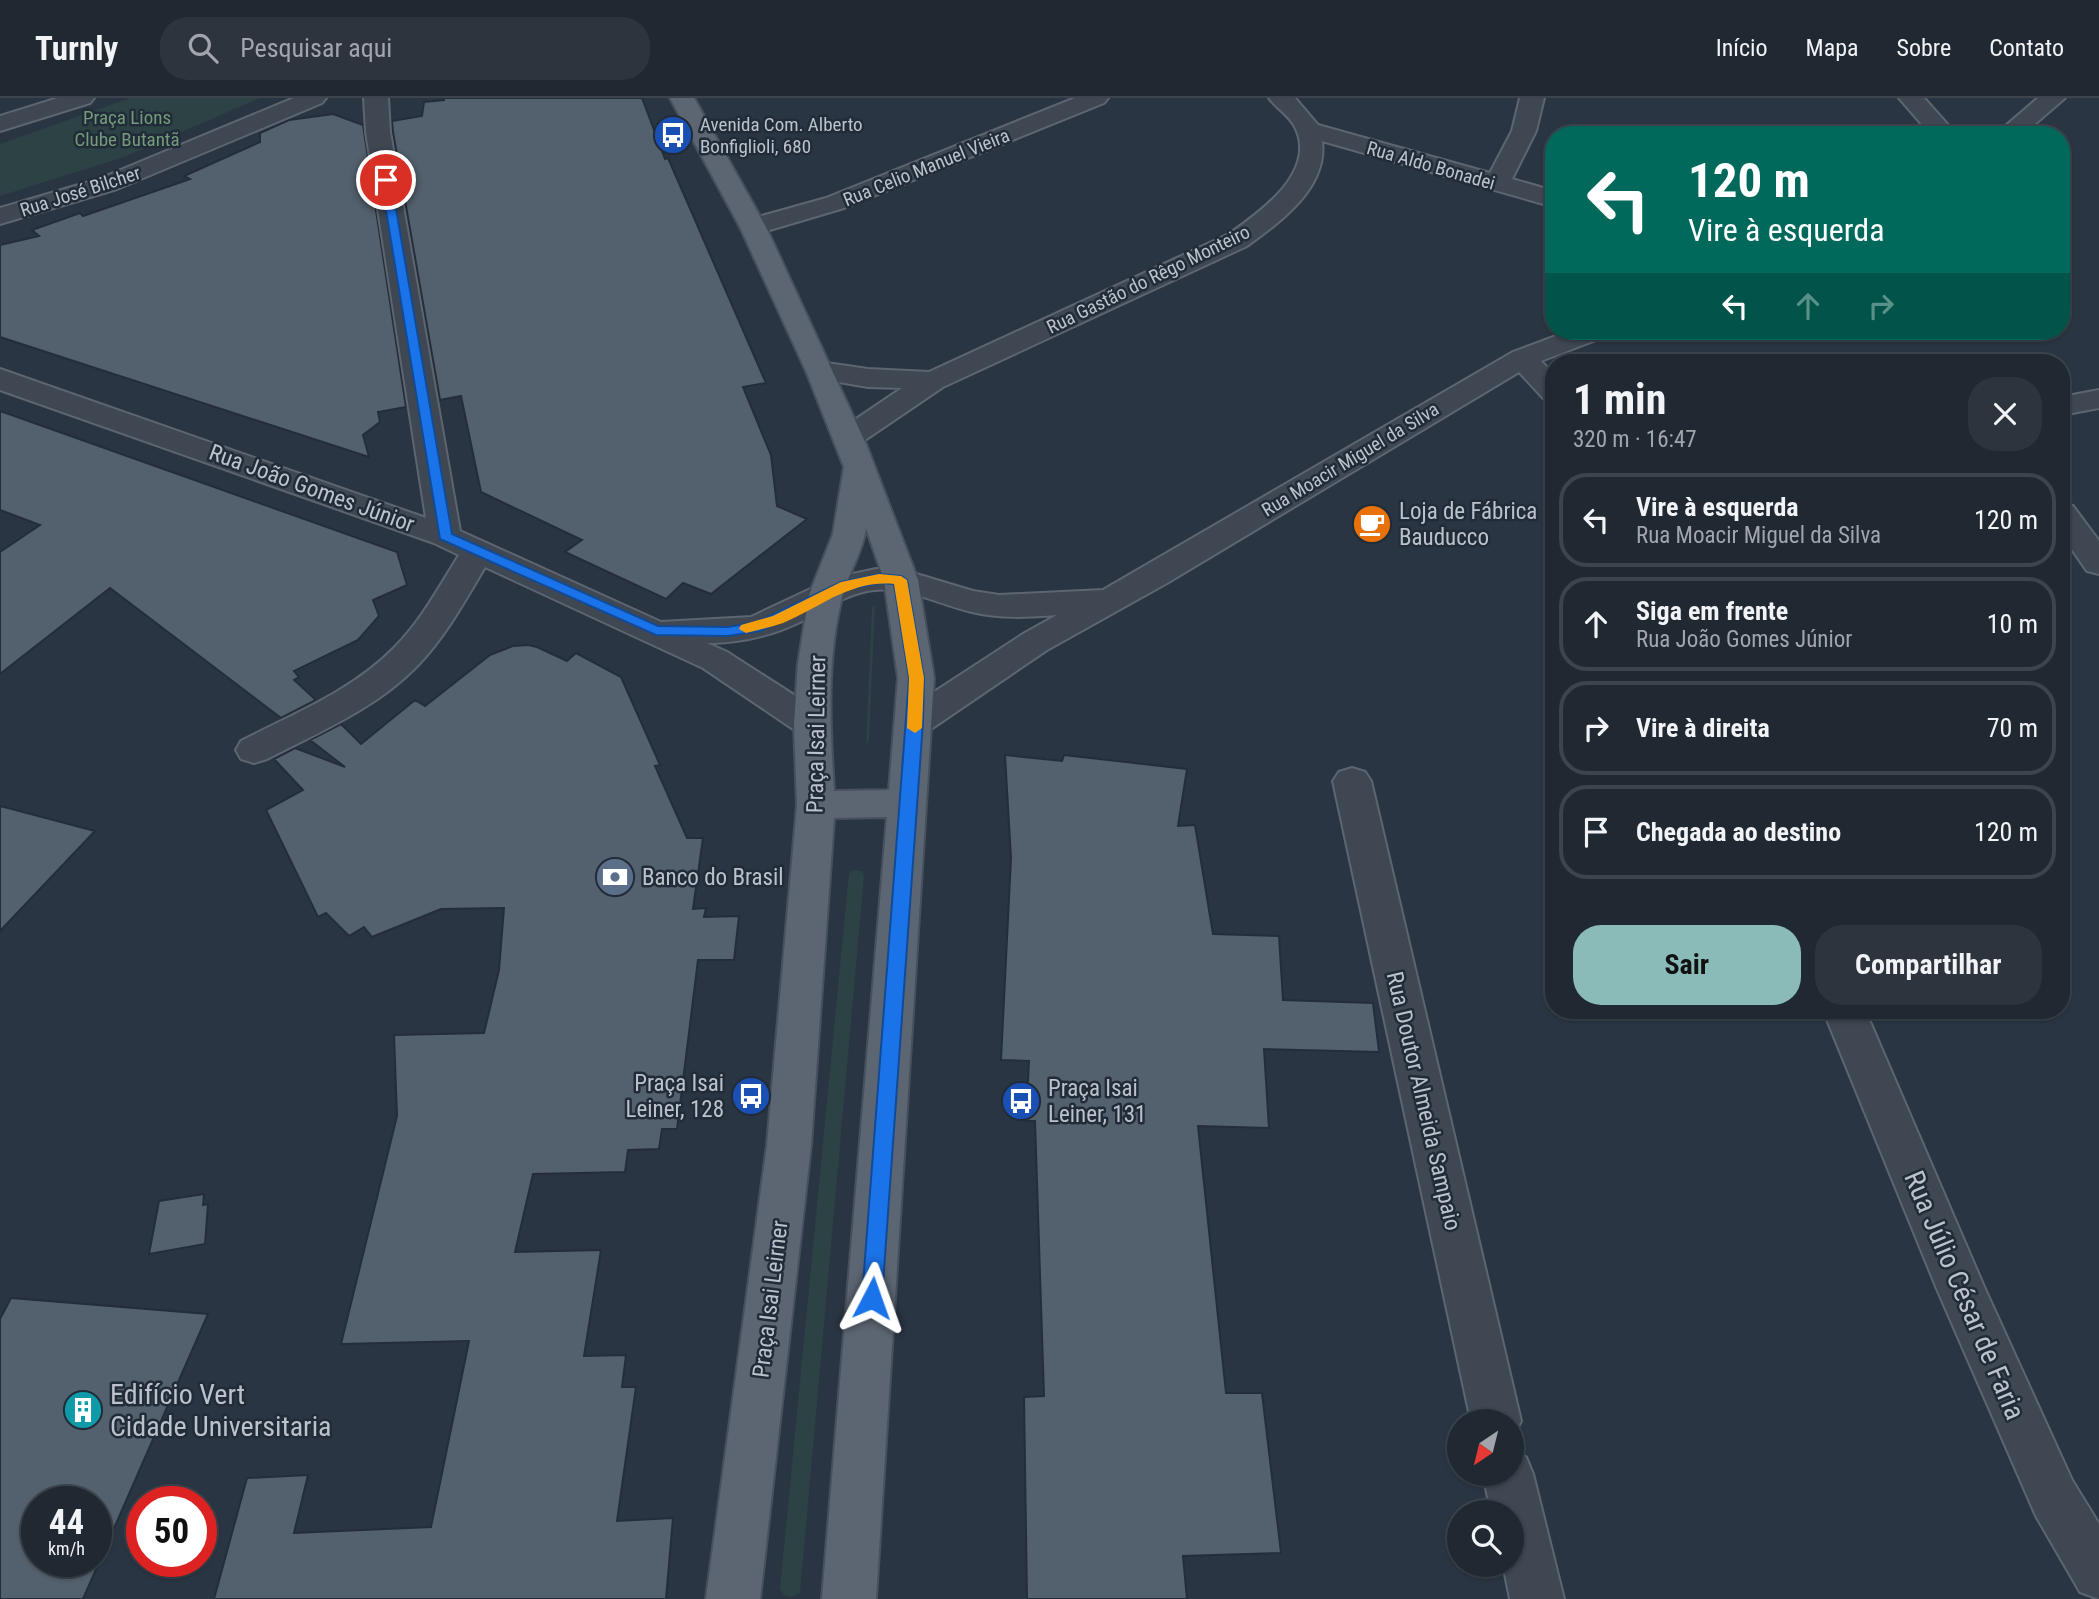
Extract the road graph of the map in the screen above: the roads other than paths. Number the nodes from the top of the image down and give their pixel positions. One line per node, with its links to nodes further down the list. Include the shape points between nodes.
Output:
1 (82, 98): 12 (street)
2 (314, 98): 18 (street, Rua José Bilcher, via 108,184)
3 (376, 98): 30 (street)
4 (682, 98): 19 (main road)
5 (1097, 98): 11 (street, Rua Celio Manuel Vieira)
6 (1281, 98): 15 (street)
7 (1532, 98): 16 (street, via 1524,131)
8 (1911, 98): 13 (street)
9 (2053, 98): 14 (street)
10 (1027, 103): 11 (street)
11 (1047, 118): 19 (street, Rua Celio Manuel Vieira, via 835,203)
12 (0, 124)
13 (1937, 126)
14 (2018, 126)
15 (1309, 130): 16 (street, Rua Aldo Bonadei); 24 (street, Rua Gastão do Rêgo Monteiro, via 1311,151 1289,201 1238,240)
16 (1498, 183): 17 (street, Rua Aldo Bonadei)
17 (1545, 196)
18 (0, 216)
19 (753, 227): 22 (main road)
20 (1570, 340): 21 (street, Rua Moacir Miguel da Silva)
21 (1523, 358): 25 (street); 35 (street, Rua Moacir Miguel da Silva)
22 (820, 371): 24 (street, Rua Gastão do Rêgo Monteiro); 28 (main road)
23 (0, 378): 30 (street, Rua João Gomes Júnior)
24 (933, 380): 28 (street, Rua Gastão do Rêgo Monteiro)
25 (1545, 383)
26 (2099, 399): 27 (street)
27 (2070, 404)
28 (852, 453): 33 (main road); 34 (main road, Praça Isai Leirner, via 849,534)
29 (2070, 524): 32 (street)
30 (445, 536): 31 (street, Rua João Gomes Júnior)
31 (478, 551): 36 (street, Rua João Gomes Júnior); 39 (street, via 434,622 394,668 359,694)
32 (2099, 564)
33 (901, 580): 34 (street, Rua Moacir Miguel da Silva, via 862,580); 35 (street, Rua Moacir Miguel da Silva, via 988,605); 37 (main road, via 916,678)
34 (826, 595): 36 (street, Rua João Gomes Júnior, via 760,626 728,632); 38 (main road, Praça Isai Leirner)
35 (1112, 600): 37 (street, Rua Moacir Miguel da Silva, via 1035,642)
36 (656, 631): 38 (street, Rua João Gomes Júnior, via 749,680)
37 (915, 722): 41 (main road)
38 (813, 724): 42 (main road, Praça Isai Leirner)
39 (254, 750)
40 (1352, 781): 44 (street, Rua Doutor Almeida Sampaio)
41 (909, 803): 42 (main road); 48 (main road)
42 (816, 805): 47 (main road, Praça Isai Leirner, via 789,1145)
43 (1848, 1019): 46 (street, Rua Júlio César de Faria, via 2054,1497)
44 (1493, 1409)
45 (1511, 1486): 49 (street)
46 (2099, 1573)
47 (733, 1599)
48 (849, 1599)
49 (1537, 1599)

